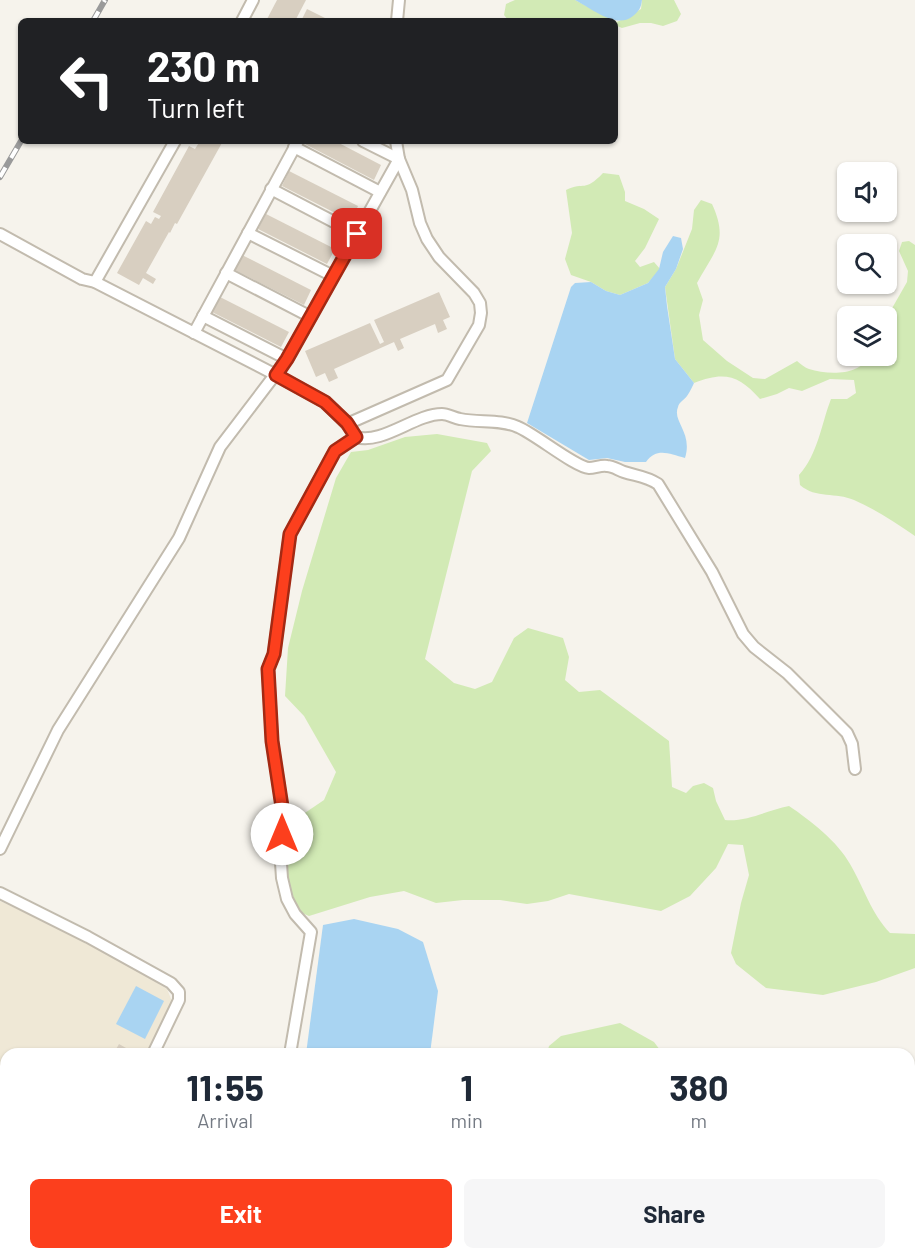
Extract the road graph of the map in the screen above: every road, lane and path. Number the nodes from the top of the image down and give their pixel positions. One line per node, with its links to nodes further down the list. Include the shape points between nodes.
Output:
1 (253, 0): 3 (street)
2 (399, 0): 4 (street)
3 (244, 18)
4 (397, 18)
5 (173, 144): 17 (street)
6 (296, 144): 10 (street); 11 (street)
7 (369, 144): 9 (street)
8 (396, 144): 9 (street)
9 (399, 159): 11 (street); 23 (street, via 427,239 480,303 479,325 447,380)
10 (272, 189): 12 (street); 14 (street)
11 (380, 192): 14 (street)
12 (248, 233): 15 (street); 16 (street)
13 (0, 234): 17 (street, via 82,279)
14 (357, 234): 16 (street)
15 (226, 273): 18 (street); 19 (street)
16 (333, 276): 19 (street)
17 (95, 282): 20 (street)
18 (203, 316): 20 (street); 21 (street)
19 (311, 317): 21 (street)
20 (194, 333): 22 (street)
21 (287, 359): 22 (street)
22 (276, 375): 23 (street, via 325,402); 26 (street, via 220,447 179,538 58,730)
23 (347, 423): 24 (street)
24 (356, 437): 25 (street, via 366,440 443,414 478,422 505,422 588,468 612,466 650,478 658,484 692,538 743,634 847,733); 29 (street, via 335,451 290,534 274,654 268,669 272,741 284,820 280,848 282,878 295,914 311,932)
25 (855, 769)
26 (0, 849)
27 (0, 893): 28 (street, via 171,983 179,1000)
28 (156, 1048)
29 (291, 1048)

